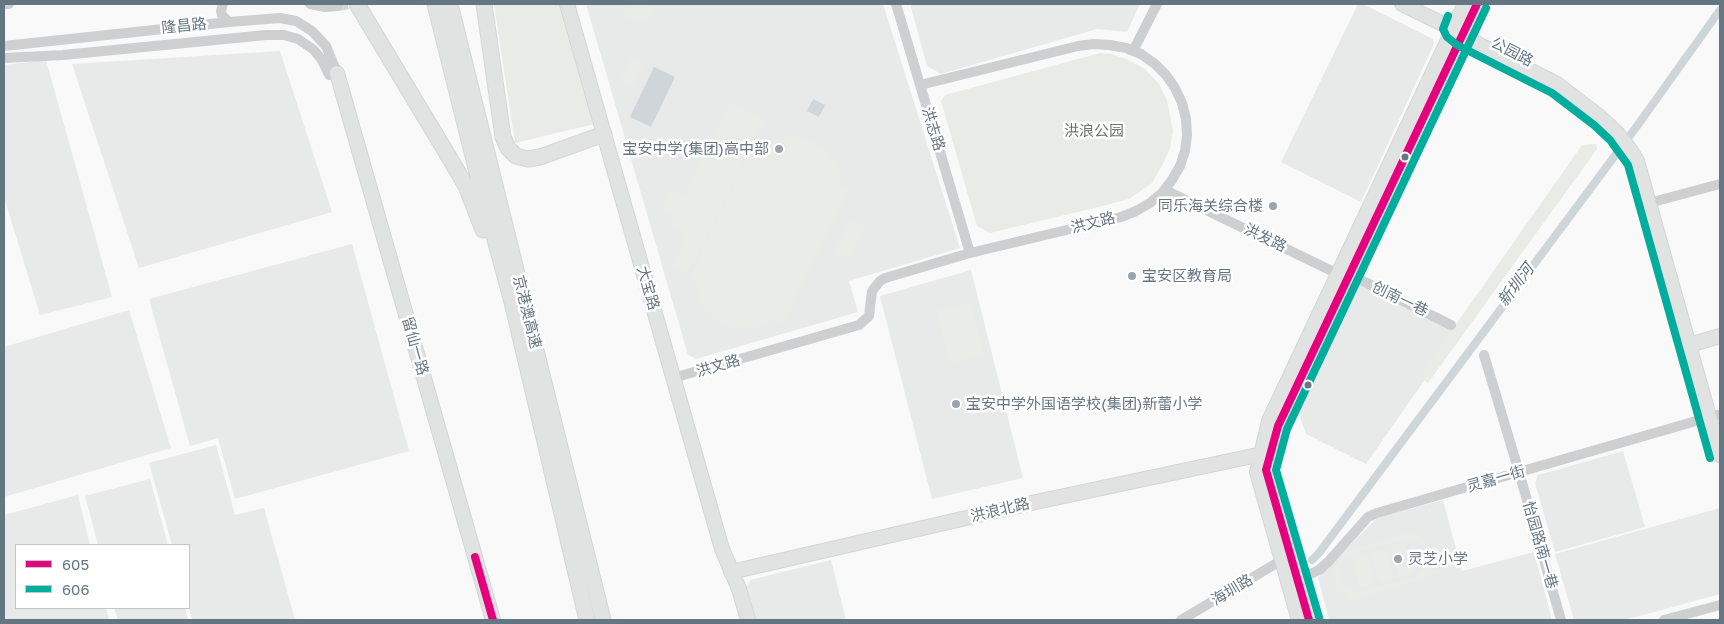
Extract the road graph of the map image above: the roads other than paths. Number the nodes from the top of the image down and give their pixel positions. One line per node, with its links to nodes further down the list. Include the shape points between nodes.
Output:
1 (4, 4): 2 (street)
2 (9, 4)
3 (223, 4): 16 (street, via 222,15)
4 (310, 4): 15 (street)
5 (357, 4): 32 (highway, 京港澳高速, via 466,186)
6 (434, 4): 32 (highway, 京港澳高速)
7 (450, 4): 46 (highway, 京港澳高速)
8 (484, 4): 23 (highway, via 503,137 508,148 516,156 528,159)
9 (567, 4): 23 (main road, 大宝路)
10 (896, 4): 22 (street, 洪志路)
11 (1157, 4): 19 (street)
12 (1402, 4): 17 (main road, 公园路)
13 (1465, 4): 17 (main road)
14 (1477, 4): 17 (main road)
15 (338, 6)
16 (229, 22): 18 (street, 隆昌路); 21 (street, 隆昌路, via 280,18 296,21 312,31 326,46)
17 (1460, 31): 26 (main road, 公园路, via 1557,84 1620,130 1633,147); 28 (main road)
18 (4, 46)
19 (1134, 51): 22 (street, 洪文路, via 1092,44); 25 (street, 洪文路, via 1166,75 1179,96 1186,119 1185,151)
20 (4, 58): 21 (street, 隆昌路, via 284,35 298,39 314,50)
21 (333, 74): 43 (main road, 留仙一路); 44 (main road, 留仙一路)
22 (920, 85): 27 (street, 洪志路)
23 (604, 134): 34 (main road, 大宝路)
24 (1720, 184): 26 (street)
25 (1165, 190): 27 (street, 洪文路, via 1150,203 1120,217); 28 (street, 洪发路)
26 (1652, 202): 31 (main road, 公园路)
27 (970, 253): 34 (street, 洪文路, via 880,281 872,291 869,316 860,325)
28 (1344, 274): 29 (street, 创南一巷); 36 (main road)
29 (1451, 325)
30 (1720, 336): 31 (main road)
31 (1693, 344): 35 (main road, 公园路)
32 (523, 353): 45 (highway, 京港澳高速)
33 (1484, 354): 38 (street, 怡园路南一巷)
34 (674, 378): 40 (main road, 大宝路)
35 (1716, 419): 37 (main road, 公园路); 38 (street, 灵嘉一街)
36 (1266, 453): 39 (main road, via 1256,472); 40 (main road, 洪浪北路); 41 (main road, via 1266,470)
37 (1720, 455)
38 (1519, 472): 41 (street, 灵嘉一街, via 1368,517 1319,570); 52 (street, 怡园路南一巷)
39 (1282, 560): 49 (street, 海圳路); 50 (main road)
40 (731, 572): 47 (main road, 大宝路); 48 (main road, 大宝路, via 740,589)
41 (1297, 580): 51 (main road)
42 (1720, 605): 53 (street)
43 (484, 620)
44 (493, 620)
45 (587, 620)
46 (603, 620)
47 (741, 620)
48 (748, 620)
49 (1181, 620)
50 (1299, 620)
51 (1309, 620)
52 (1561, 620)
53 (1664, 620)

